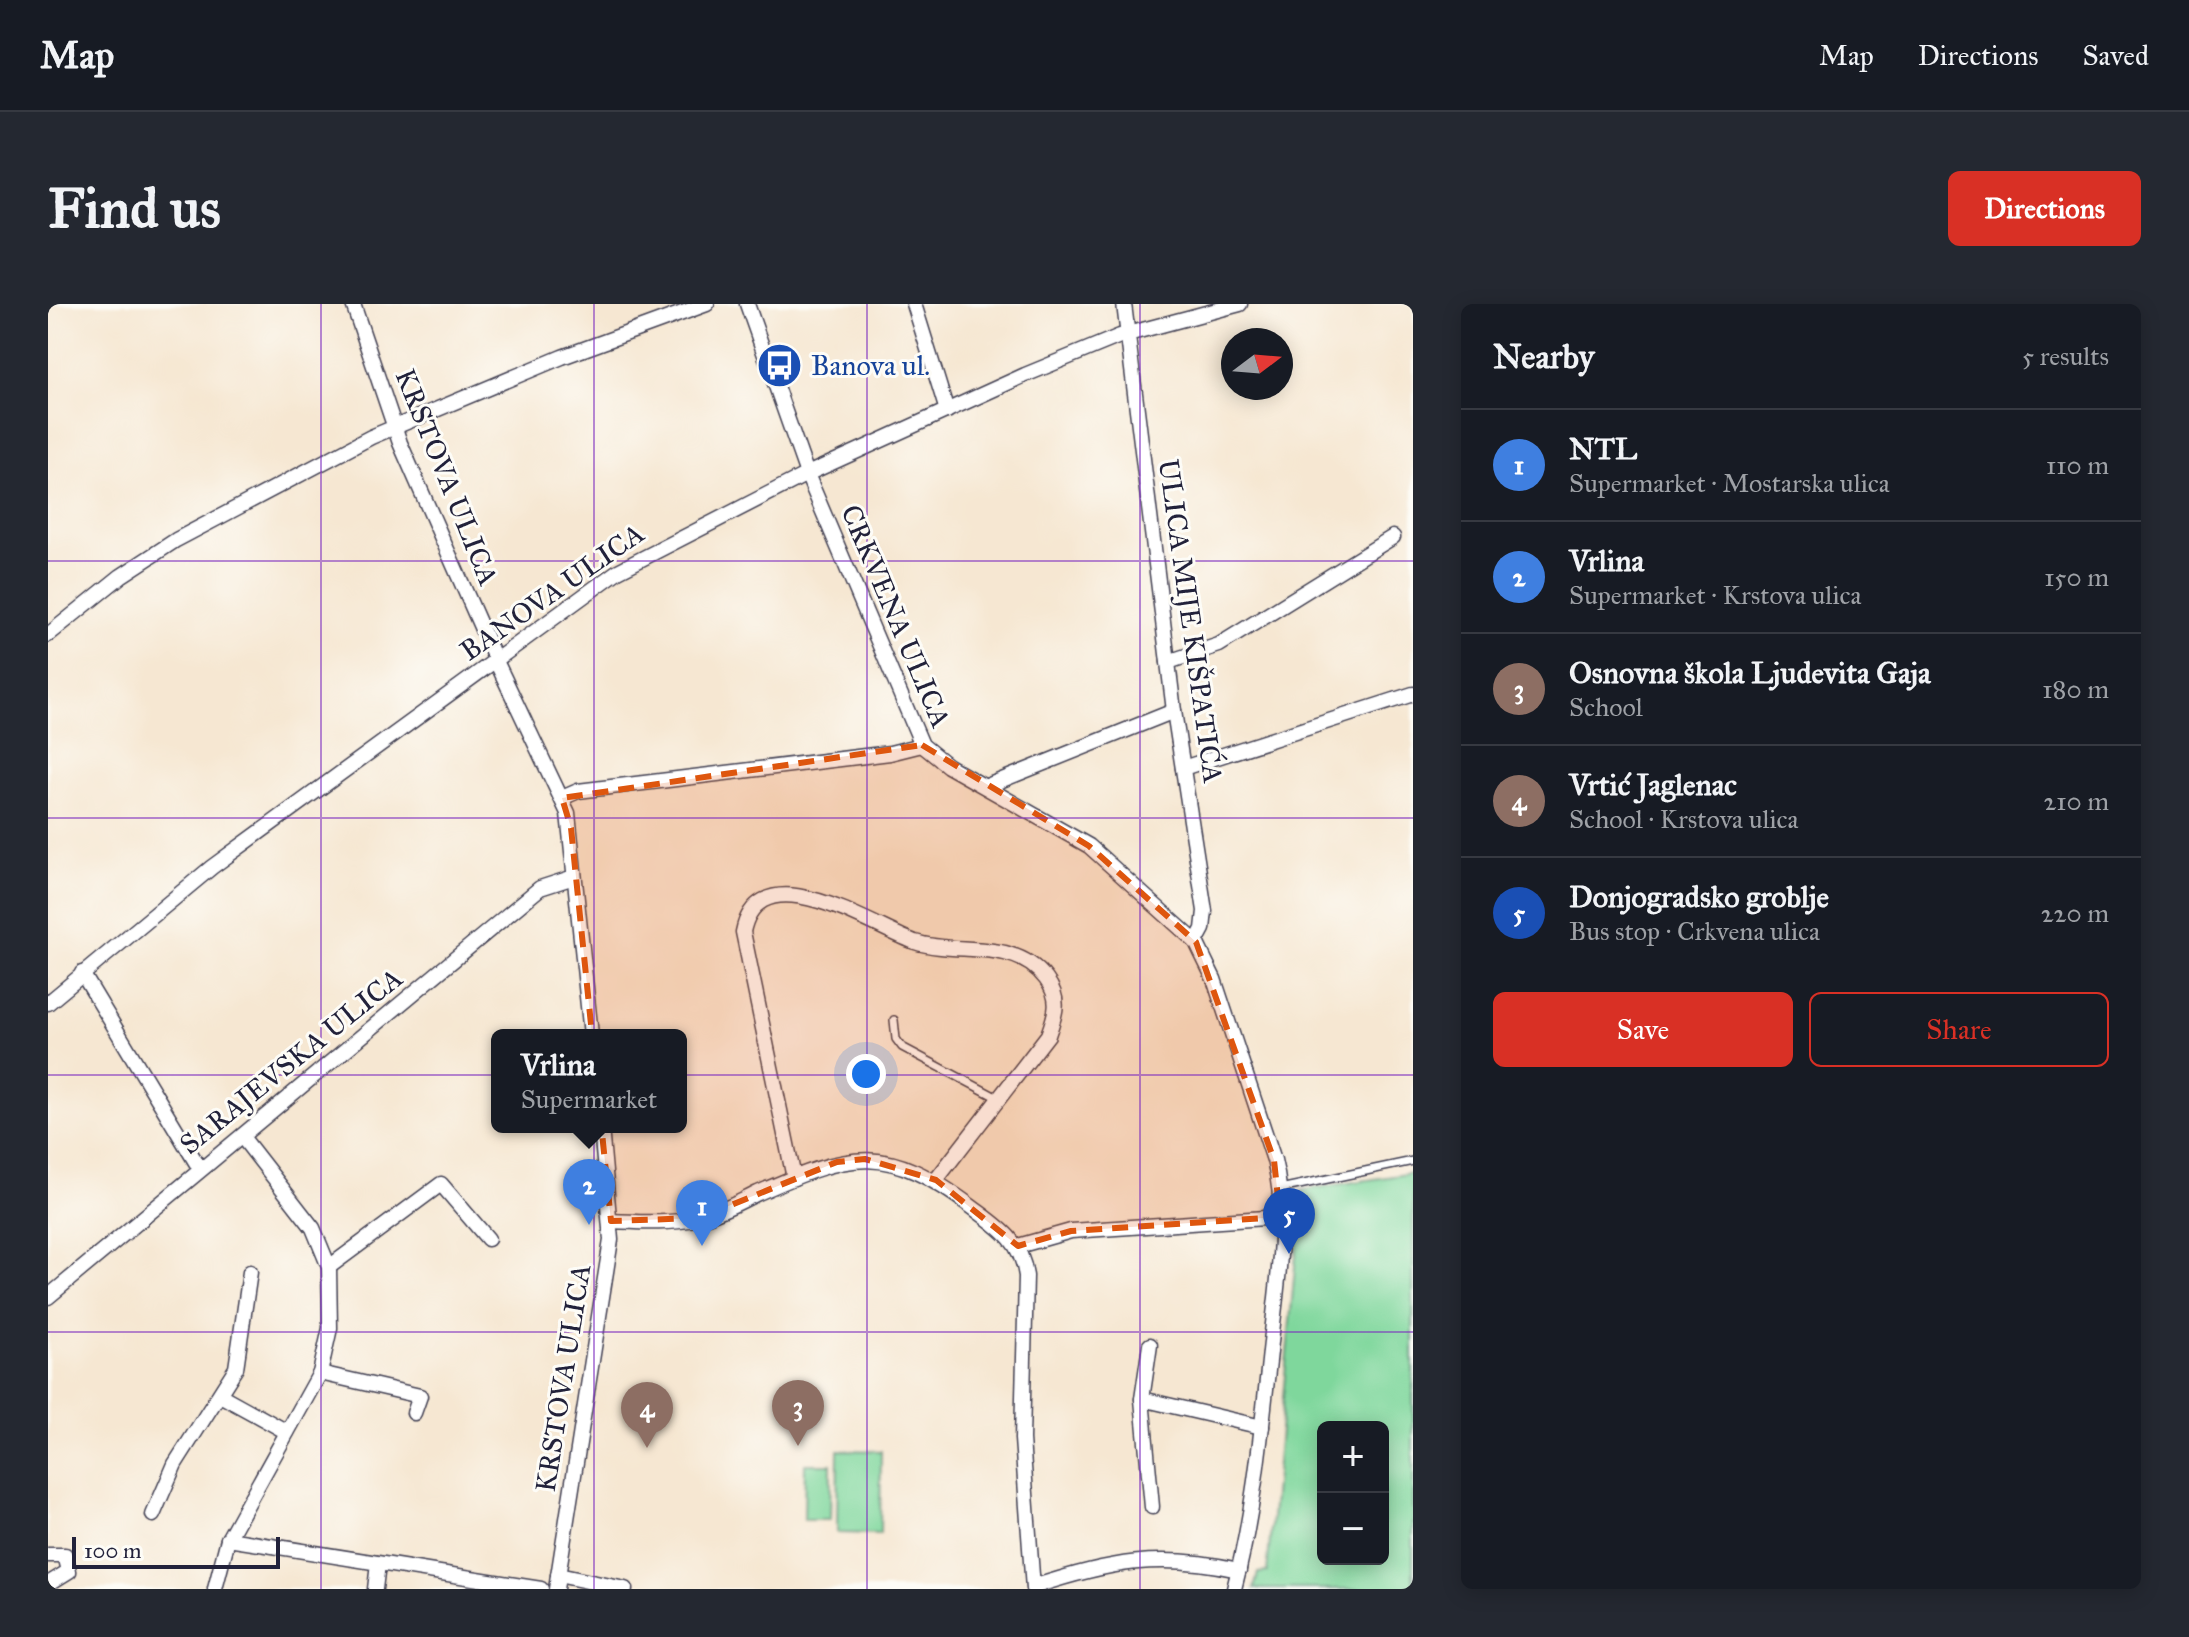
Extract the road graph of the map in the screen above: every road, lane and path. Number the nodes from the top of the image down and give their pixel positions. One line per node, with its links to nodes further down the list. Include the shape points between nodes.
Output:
1 (353, 304): 9 (street, KRSTOVA ULICA)
2 (707, 304): 9 (street)
3 (747, 304): 10 (street, CRKVENA ULICA)
4 (914, 304): 8 (street)
5 (1124, 304): 7 (street, ULICA MIJE KIŠPATIĆA)
6 (1240, 304): 7 (street, BANOVA ULICA)
7 (1128, 334): 8 (street, BANOVA ULICA); 14 (street, ULICA MIJE KIŠPATIĆA)
8 (947, 411): 10 (street, BANOVA ULICA)
9 (393, 426): 12 (street, via 166,546); 13 (street, KRSTOVA ULICA)
10 (807, 474): 13 (street, BANOVA ULICA, via 618,571); 17 (street, CRKVENA ULICA)
11 (1393, 537): 14 (street, via 1219,645)
12 (48, 635)
13 (496, 661): 20 (street, KRSTOVA ULICA); 23 (street, BANOVA ULICA, via 212,867)
14 (1168, 662): 16 (street, ULICA MIJE KIŠPATIĆA)
15 (1413, 694): 18 (street)
16 (1174, 711): 18 (street, ULICA MIJE KIŠPATIĆA); 19 (street)
17 (922, 745): 19 (street, CRKVENA ULICA); 20 (street, via 578,791)
18 (1183, 768): 22 (street, ULICA MIJE KIŠPATIĆA, via 1205,911)
19 (987, 786): 22 (street, CRKVENA ULICA, via 1089,846)
20 (562, 798): 21 (street, KRSTOVA ULICA, via 571,828)
21 (574, 877): 26 (street, KRSTOVA ULICA); 29 (street, SARAJEVSKA ULICA, via 540,888)
22 (1196, 942): 34 (street, CRKVENA ULICA, via 1214,979)
23 (82, 973): 24 (street, BANOVA ULICA); 31 (street)
24 (48, 1003)
25 (894, 1020): 27 (lane, via 902,1047)
26 (590, 1029)
27 (999, 1099): 32 (street, via 1048,1035 1058,1010 1054,991 1039,970 1011,954 918,943 826,902 794,895 770,897 746,917 743,932); 33 (street)
28 (602, 1133): 36 (street, KRSTOVA ULICA)
29 (243, 1138): 31 (street, SARAJEVSKA ULICA); 39 (street, via 313,1228)
30 (1413, 1161): 34 (lane)
31 (200, 1169): 41 (street, SARAJEVSKA ULICA)
32 (794, 1178): 33 (street, via 837,1162 865,1159 914,1169); 36 (street, via 699,1218)
33 (936, 1180): 38 (street)
34 (1280, 1189): 35 (street, CRKVENA ULICA)
35 (1280, 1217): 38 (street, via 1071,1231); 47 (street, CRKVENA ULICA)
36 (611, 1221): 55 (street, KRSTOVA ULICA)
37 (488, 1239): 39 (street, via 441,1184)
38 (1018, 1246): 57 (street, via 1026,1276 1022,1439)
39 (329, 1267): 43 (street, via 330,1328)
40 (250, 1272): 44 (street, via 236,1368)
41 (48, 1297)
42 (1150, 1345): 45 (street)
43 (320, 1373): 46 (street, via 420,1396); 48 (street)
44 (220, 1395): 48 (street); 50 (street, via 175,1464)
45 (1142, 1399): 47 (street); 49 (street)
46 (414, 1413)
47 (1262, 1427): 54 (street, CRKVENA ULICA)
48 (287, 1432): 51 (street)
49 (1152, 1507)
50 (153, 1515)
51 (228, 1539): 53 (street); 58 (street)
52 (48, 1555): 56 (street, via 65,1555 69,1571)
53 (378, 1564): 59 (street); 60 (street)
54 (1239, 1570): 57 (street, via 1186,1559 1130,1561); 62 (street, CRKVENA ULICA)
55 (557, 1582): 61 (street)
56 (48, 1584)
57 (1033, 1588)
58 (215, 1589)
59 (375, 1589)
60 (541, 1589)
61 (625, 1589)
62 (1234, 1589)

